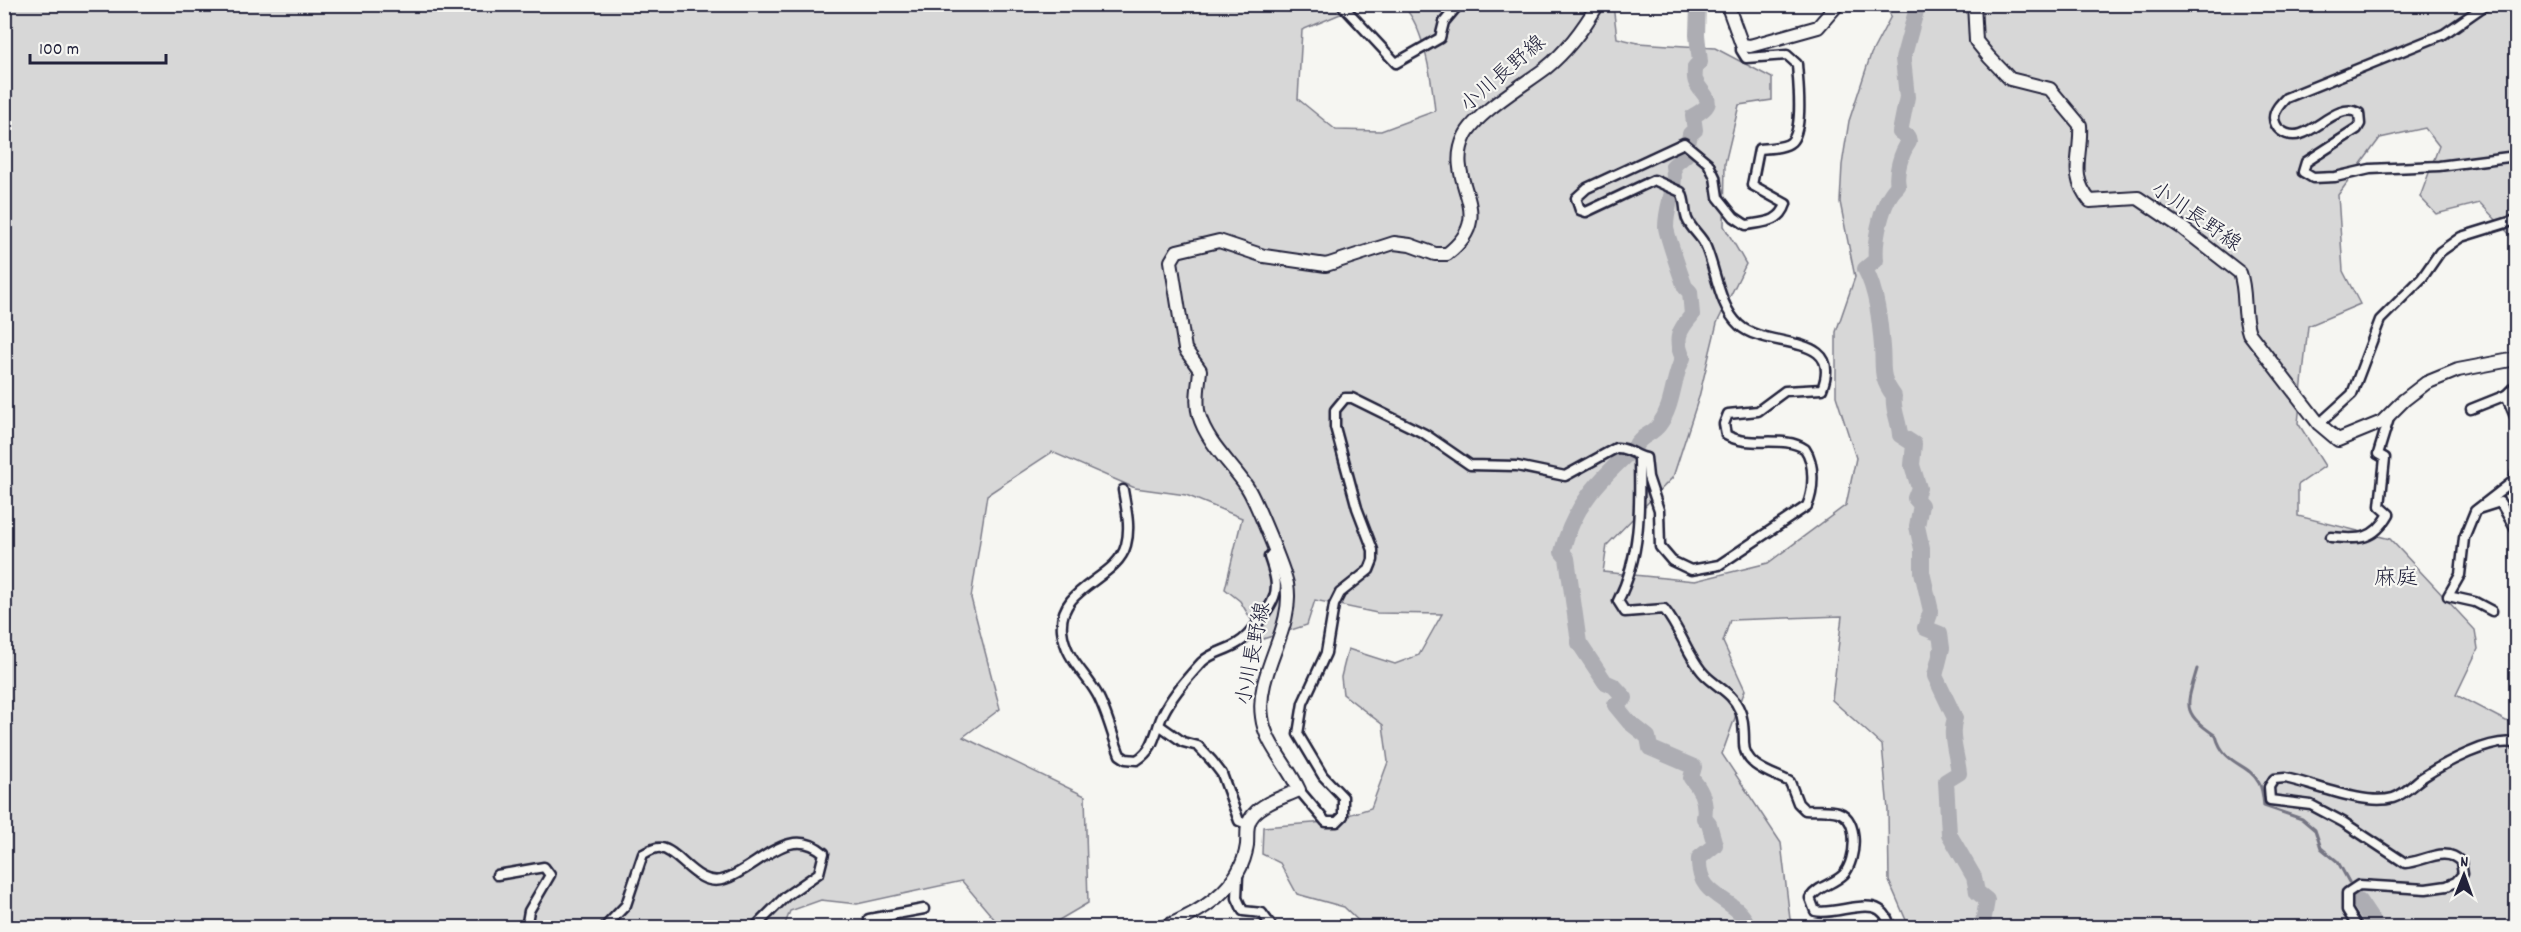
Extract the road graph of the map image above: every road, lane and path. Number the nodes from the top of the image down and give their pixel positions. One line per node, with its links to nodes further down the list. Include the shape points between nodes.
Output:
1 (1341, 4): 2 (street, via 1396,63 1440,38 1444,22)
2 (1459, 4)
3 (1598, 4): 24 (main road, 小川長野線, via 1583,30 1548,67 1486,114 1465,136 1459,164 1471,208 1470,230 1447,254 1394,243 1326,265 1264,256 1219,241 1177,251 1171,261 1185,349 1200,370 1199,416 1225,461 1248,488)
4 (1727, 4): 8 (main road)
5 (1838, 4): 8 (main road, via 1818,27 1758,46)
6 (1974, 4): 17 (main road, 小川長野線, via 1976,41 1989,57 2010,79 2050,89 2080,125 2076,173 2079,188 2090,201 2138,198 2240,273 2244,284 2243,316 2249,333)
7 (2487, 4): 9 (street, via 2444,34 2286,98 2274,118 2277,128 2295,135 2340,113 2359,113 2357,129 2306,162 2303,172 2313,178)
8 (1742, 45): 18 (street, via 1746,58 1787,55 1797,64 1800,106 1793,139 1786,145 1759,149 1752,185 1786,204 1775,221 1746,225 1734,217 1718,197 1716,177 1708,163 1684,143 1587,188 1576,198 1580,210 1586,212 1653,180 1681,192 1688,222 1704,243 1734,320 1748,333 1804,346 1822,355 1822,389 1785,391 1758,411 1728,414 1724,424 1726,435 1732,439 1797,443 1805,448 1812,496 1800,513 1719,565 1691,570 1672,561 1660,547 1659,510 1648,477 1649,462)
9 (2517, 156)
10 (2517, 220): 17 (street, via 2461,237 2440,252 2422,278 2380,320 2359,388)
11 (2517, 360): 15 (main road, 小川長野線, via 2458,370 2426,383)
12 (2517, 385): 13 (street)
13 (2506, 395): 14 (street); 16 (street)
14 (2471, 409)
15 (2390, 414): 17 (main road, 小川長野線, via 2368,429 2338,440); 23 (street, via 2378,454 2385,458 2380,506 2389,514 2381,527 2367,537)
16 (2517, 419)
17 (2319, 424)
18 (1639, 458): 28 (street, via 1623,448 1608,450 1565,476 1517,466 1470,465 1438,441 1362,402 1352,398 1339,402 1335,427 1374,560 1369,570 1340,593 1334,605 1326,653 1303,703 1298,734 1323,776 1343,797 1343,816 1337,822 1326,822); 39 (street, via 1640,519 1630,579 1618,601 1621,609 1664,609 1693,659 1706,676 1728,692 1741,712 1744,749 1756,766 1790,782 1805,810 1839,812 1847,818 1852,827 1854,854 1841,876 1816,889 1810,898 1815,911 1826,914 1869,904 1878,908)
19 (2517, 473): 21 (street, via 2515,480)
20 (1123, 490): 26 (street, via 1128,516 1126,546 1112,564 1072,598 1065,611 1063,639 1070,658 1096,694 1119,755 1137,760 1144,756)
21 (2475, 511): 22 (street, via 2500,502); 25 (street, via 2463,538 2460,575 2448,596 2475,602)
22 (2517, 530)
23 (2331, 537)
24 (1274, 551): 26 (street, via 1269,557 1277,585 1269,608 1238,644 1202,662 1164,712); 28 (main road, 小川長野線, via 1287,584 1287,595 1261,699 1262,718 1268,739)
25 (2492, 611)
26 (1159, 725): 29 (street, via 1183,742 1198,746 1212,760 1222,774 1239,821)
27 (2517, 744): 40 (street, via 2497,743 2453,760 2422,777 2396,798 2367,797 2285,778 2274,779 2269,787 2270,800 2311,805 2405,863 2440,854 2461,862 2463,874 2447,886 2426,889 2359,885 2347,893 2345,902)
28 (1299, 790): 29 (main road, via 1265,806)
29 (1247, 824): 31 (main road, via 1247,845)
30 (497, 875): 33 (street, via 544,867 548,870 550,875 529,911)
31 (1238, 875): 37 (main road, via 1192,916); 38 (street, via 1242,911 1262,914)
32 (924, 909): 36 (street, via 869,919)
33 (526, 927)
34 (604, 927): 35 (street, via 626,905 643,854 652,849 665,850 691,871 711,880 725,880 790,844 813,843 824,853 819,873 786,896)
35 (754, 927)
36 (868, 927)
37 (1162, 927)
38 (1273, 927)
39 (1890, 927)
40 (2358, 927)

